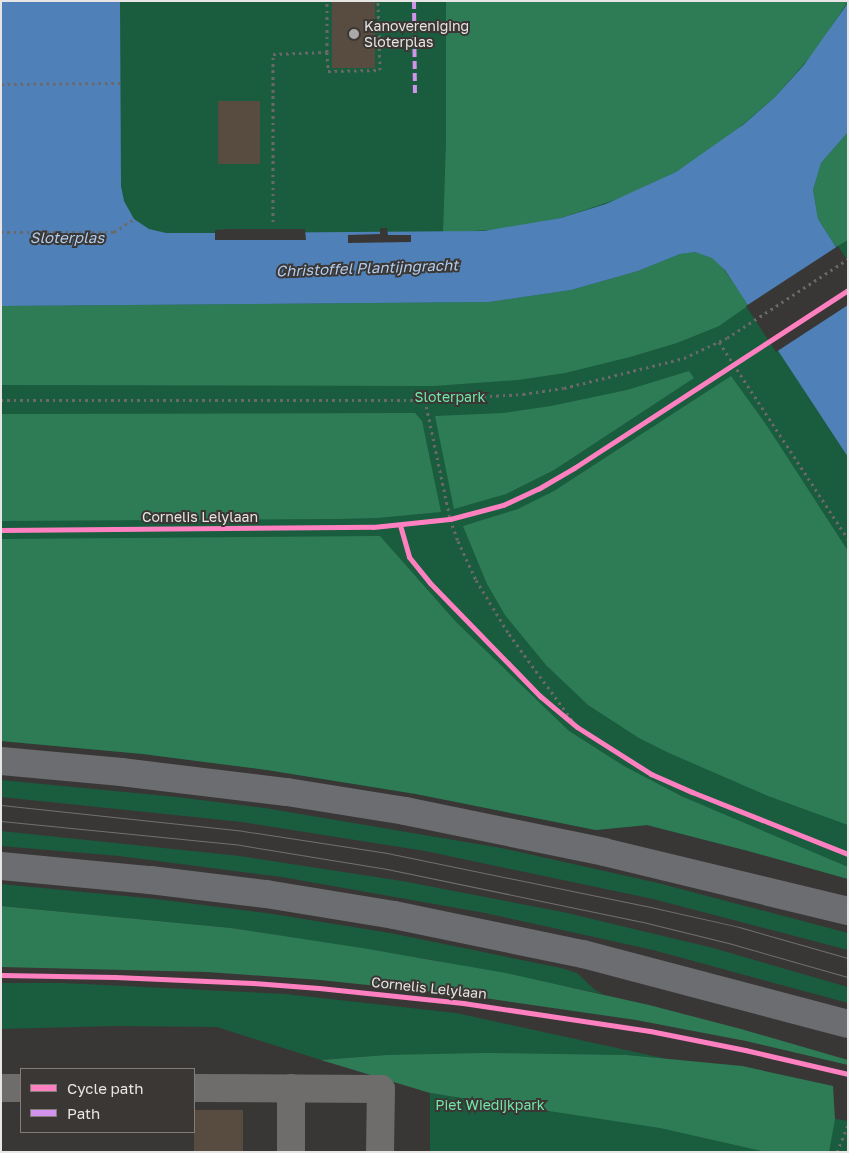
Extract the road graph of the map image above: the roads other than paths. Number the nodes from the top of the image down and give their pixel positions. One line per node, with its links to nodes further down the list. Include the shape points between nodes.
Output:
1 (1, 761): 3 (main road, via 150,775 405,811 604,852)
2 (1, 866): 4 (main road, via 266,894 394,915 592,956)
3 (848, 911)
4 (848, 1024)
5 (1, 1088): 6 (street)
6 (20, 1088)
7 (195, 1088): 8 (street)
8 (291, 1088): 9 (street); 10 (street, via 381,1089)
9 (291, 1152)
10 (380, 1152)

